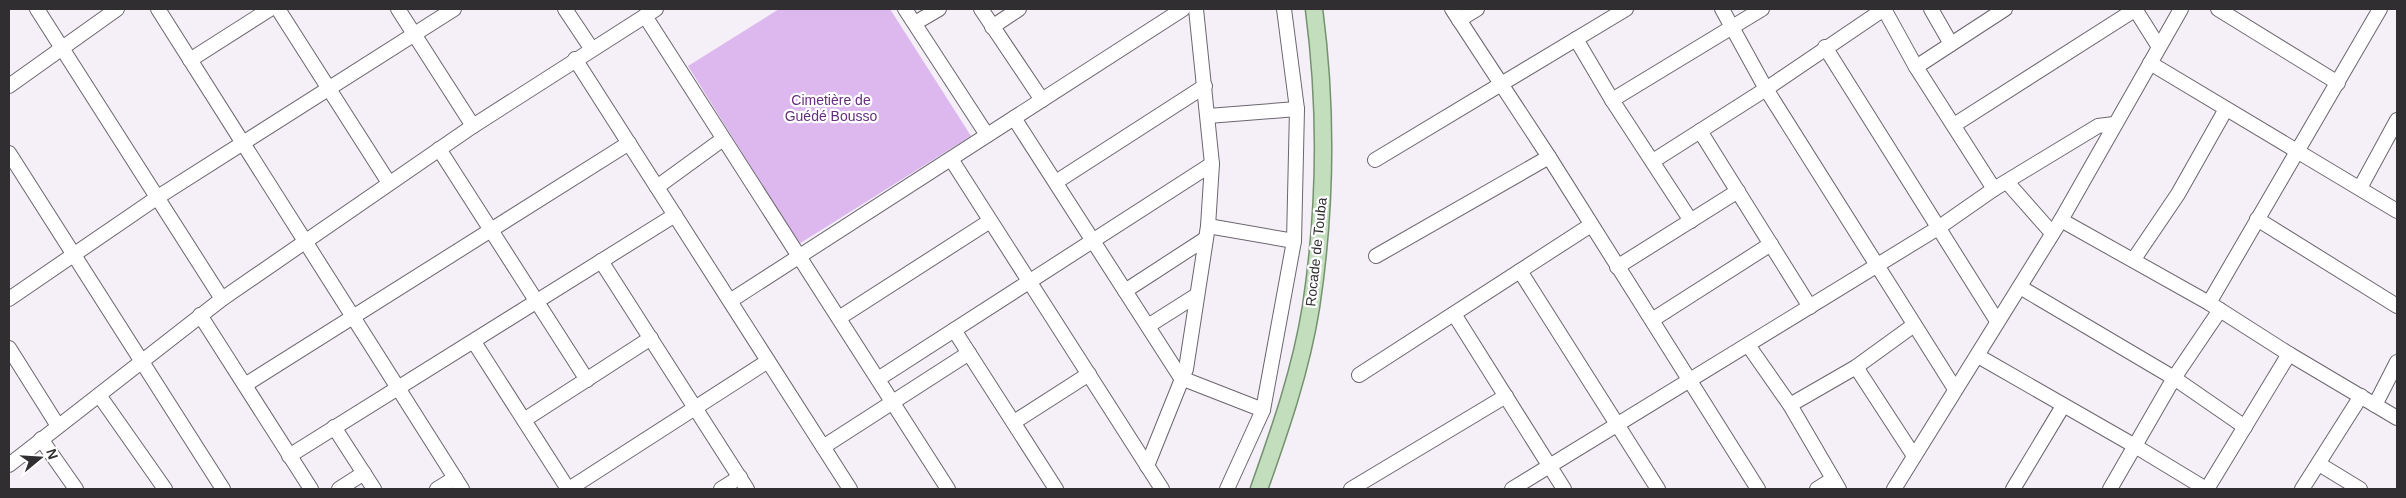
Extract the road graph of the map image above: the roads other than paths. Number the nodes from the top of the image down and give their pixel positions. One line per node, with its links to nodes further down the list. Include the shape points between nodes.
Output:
1 (37, 9): 37 (street)
2 (117, 9): 37 (street)
3 (158, 9): 41 (street)
4 (270, 9): 41 (street)
5 (278, 9): 48 (street)
6 (398, 9): 33 (street)
7 (454, 9): 33 (street)
8 (565, 9): 39 (street)
9 (905, 9): 30 (street)
10 (939, 9): 30 (street)
11 (981, 9): 31 (street)
12 (1019, 9): 31 (street)
13 (1183, 9): 50 (street)
14 (1196, 9): 47 (street)
15 (1284, 9): 52 (street)
16 (1314, 9): 189 (main road, Rocade de Touba, via 1323,100 1323,200 1311,308 1282,426)
17 (1477, 9): 29 (street)
18 (1722, 9): 32 (street)
19 (1762, 9): 32 (street)
20 (1884, 9): 38 (street); 43 (street)
21 (1931, 9): 35 (street)
22 (2005, 9): 35 (street)
23 (2136, 9): 36 (street); 58 (street)
24 (2181, 9): 36 (street)
25 (2218, 9): 44 (street)
26 (1623, 10): 34 (street)
27 (2377, 10): 44 (street)
28 (650, 12): 39 (street); 62 (street)
29 (1456, 14): 45 (street)
30 (915, 23): 61 (street)
31 (992, 27): 50 (street)
32 (1733, 27): 49 (street); 51 (street)
33 (414, 34): 48 (street); 59 (street)
34 (1576, 39): 45 (street); 51 (street)
35 (1951, 44): 43 (street)
36 (2159, 46): 42 (street)
37 (62, 47): 46 (street); 80 (street)
38 (1825, 47): 49 (street); 88 (street)
39 (591, 48): 40 (street)
40 (575, 59): 59 (street); 64 (street)
41 (190, 60): 63 (street)
42 (2150, 63): 53 (street); 57 (street)
43 (1916, 67): 58 (street)
44 (2338, 83): 66 (street)
45 (1502, 85): 68 (street); 70 (street)
46 (9, 86)
47 (1205, 86): 54 (street); 73 (street)
48 (329, 88): 63 (street); 75 (street)
49 (1766, 89): 60 (street); 101 (street)
50 (1042, 100): 55 (street)
51 (1612, 100): 71 (street)
52 (1297, 109): 54 (street); 94 (street)
53 (2226, 109): 66 (street); 99 (street, via 2178,194)
54 (1208, 116): 72 (street)
55 (1014, 118): 61 (street); 73 (street)
56 (2397, 120): 77 (street)
57 (2114, 124): 74 (street, via 2098,126); 84 (street)
58 (1954, 125): 78 (street)
59 (473, 126): 65 (street)
60 (1700, 131): 71 (street); 79 (street)
61 (988, 135): 69 (street)
62 (723, 139): 76 (street); 97 (street)
63 (243, 143): 80 (street); 92 (street)
64 (629, 143): 76 (street); 89 (street)
65 (439, 149): 75 (street); 89 (street)
66 (2296, 150): 77 (street); 83 (street)
67 (9, 153): 96 (street)
68 (1549, 157): 87 (street); 98 (street)
69 (951, 159): 85 (street); 97 (street)
70 (1376, 160)
71 (1653, 161): 86 (street)
72 (1212, 164): 90 (street); 93 (street)
73 (1056, 182): 93 (street)
74 (2007, 182): 78 (street); 91 (street)
75 (390, 183): 92 (street)
76 (656, 187): 82 (street)
77 (2360, 188): 81 (street)
78 (1994, 189): 88 (street)
79 (1738, 191): 86 (street); 95 (street)
80 (158, 197): 96 (street); 109 (street)
81 (2397, 211)
82 (675, 215): 100 (street); 111 (street)
83 (2256, 219): 112 (street); 113 (street)
84 (2061, 220): 91 (street); 99 (street)
85 (990, 221): 104 (street); 118 (street)
86 (1691, 221): 102 (street)
87 (1591, 224): 102 (street); 103 (street)
88 (1938, 228): 101 (street); 120 (street)
89 (491, 230): 110 (street); 117 (street)
90 (1207, 232): 94 (street); 106 (street); 107 (street)
91 (2052, 233): 105 (street)
92 (305, 240): 109 (street); 117 (street)
93 (1093, 240): 104 (street); 106 (street)
94 (1294, 240): 153 (street)
95 (1771, 244): 114 (street); 119 (street)
96 (74, 255): 108 (street); 132 (street)
97 (799, 256): 111 (street); 118 (street)
98 (1376, 256)
99 (2134, 260): 112 (street)
100 (601, 261): 110 (street); 124 (street)
101 (1878, 265): 114 (street); 121 (street)
102 (1617, 267): 119 (street)
103 (1520, 271): 115 (street); 157 (street)
104 (1029, 281): 123 (street); 135 (street)
105 (2020, 287): 120 (street); 138 (street)
106 (1125, 291): 122 (street)
107 (1197, 295): 122 (street); 137 (street, via 1186,368)
108 (9, 299)
109 (222, 299): 116 (street)
110 (537, 301): 125 (street); 140 (street)
111 (730, 301): 131 (street)
112 (2214, 306): 129 (street); 138 (street)
113 (2397, 306)
114 (1810, 307): 126 (street)
115 (1454, 314): 136 (street); 146 (street)
116 (200, 316): 132 (street); 142 (street)
117 (353, 316): 142 (street); 143 (street)
118 (839, 318): 139 (street)
119 (1652, 320): 141 (street)
120 (1997, 321): 130 (street)
121 (1914, 325): 134 (street); 144 (street)
122 (1148, 326): 137 (street)
123 (954, 330): 128 (street); 139 (street)
124 (651, 338): 140 (street); 152 (street)
125 (474, 342): 143 (street); 155 (street)
126 (1748, 345): 141 (street); 149 (street)
127 (9, 348): 158 (street)
128 (969, 353): 148 (street); 156 (street)
129 (2289, 354): 147 (street); 160 (street)
130 (1978, 356): 144 (street); 151 (street)
131 (768, 361): 152 (street); 163 (street)
132 (142, 362): 145 (street); 177 (street)
133 (2397, 362): 150 (street)
134 (1856, 367): 149 (street); 165 (street)
135 (1089, 374): 156 (street); 168 (street)
136 (1359, 375)
137 (1181, 378): 153 (street); 168 (street)
138 (2174, 378): 160 (street); 162 (street)
139 (878, 379): 148 (street)
140 (587, 380): 155 (street)
141 (1689, 381): 157 (street); 194 (street)
142 (245, 385): 164 (street)
143 (398, 387): 159 (street); 172 (street)
144 (1955, 389): 165 (street)
145 (99, 395): 158 (street); 176 (street)
146 (1506, 396): 169 (street); 190 (street)
147 (2361, 396): 150 (street); 166 (street)
148 (893, 402): 163 (street); 186 (street)
149 (1790, 405): 173 (street)
150 (2375, 405): 154 (street)
151 (2063, 406): 162 (street); 197 (street)
152 (695, 408): 171 (street); 182 (street)
153 (1263, 410): 188 (street)
154 (2397, 418)
155 (524, 420): 182 (street)
156 (1014, 422): 187 (street)
157 (1617, 425): 169 (street); 193 (street)
158 (58, 426): 161 (street)
159 (334, 427): 164 (street); 170 (street)
160 (2245, 427): 199 (street)
161 (41, 439): 167 (street); 175 (street)
162 (2135, 446): 198 (street); 199 (street)
163 (823, 447): 185 (street)
164 (289, 456): 178 (street)
165 (1914, 456): 196 (street)
166 (2319, 464): 200 (street); 201 (street)
167 (9, 465)
168 (1147, 466): 174 (street)
169 (1550, 466): 191 (street); 192 (street)
170 (364, 474): 179 (street); 180 (street)
171 (740, 477): 183 (street); 184 (street)
172 (459, 484): 181 (street)
173 (1836, 484): 195 (street)
174 (1156, 487)
175 (76, 489)
176 (165, 489)
177 (223, 489)
178 (311, 489)
179 (339, 489)
180 (374, 489)
181 (437, 489)
182 (569, 489)
183 (721, 489)
184 (747, 489)
185 (850, 489)
186 (948, 489)
187 (1056, 489)
188 (1227, 489)
189 (1259, 489)
190 (1351, 489)
191 (1512, 489)
192 (1564, 489)
193 (1658, 489)
194 (1758, 489)
195 (1816, 489)
196 (1894, 489)
197 (2013, 489)
198 (2110, 489)
199 (2206, 489)
200 (2302, 489)
201 (2358, 489)

